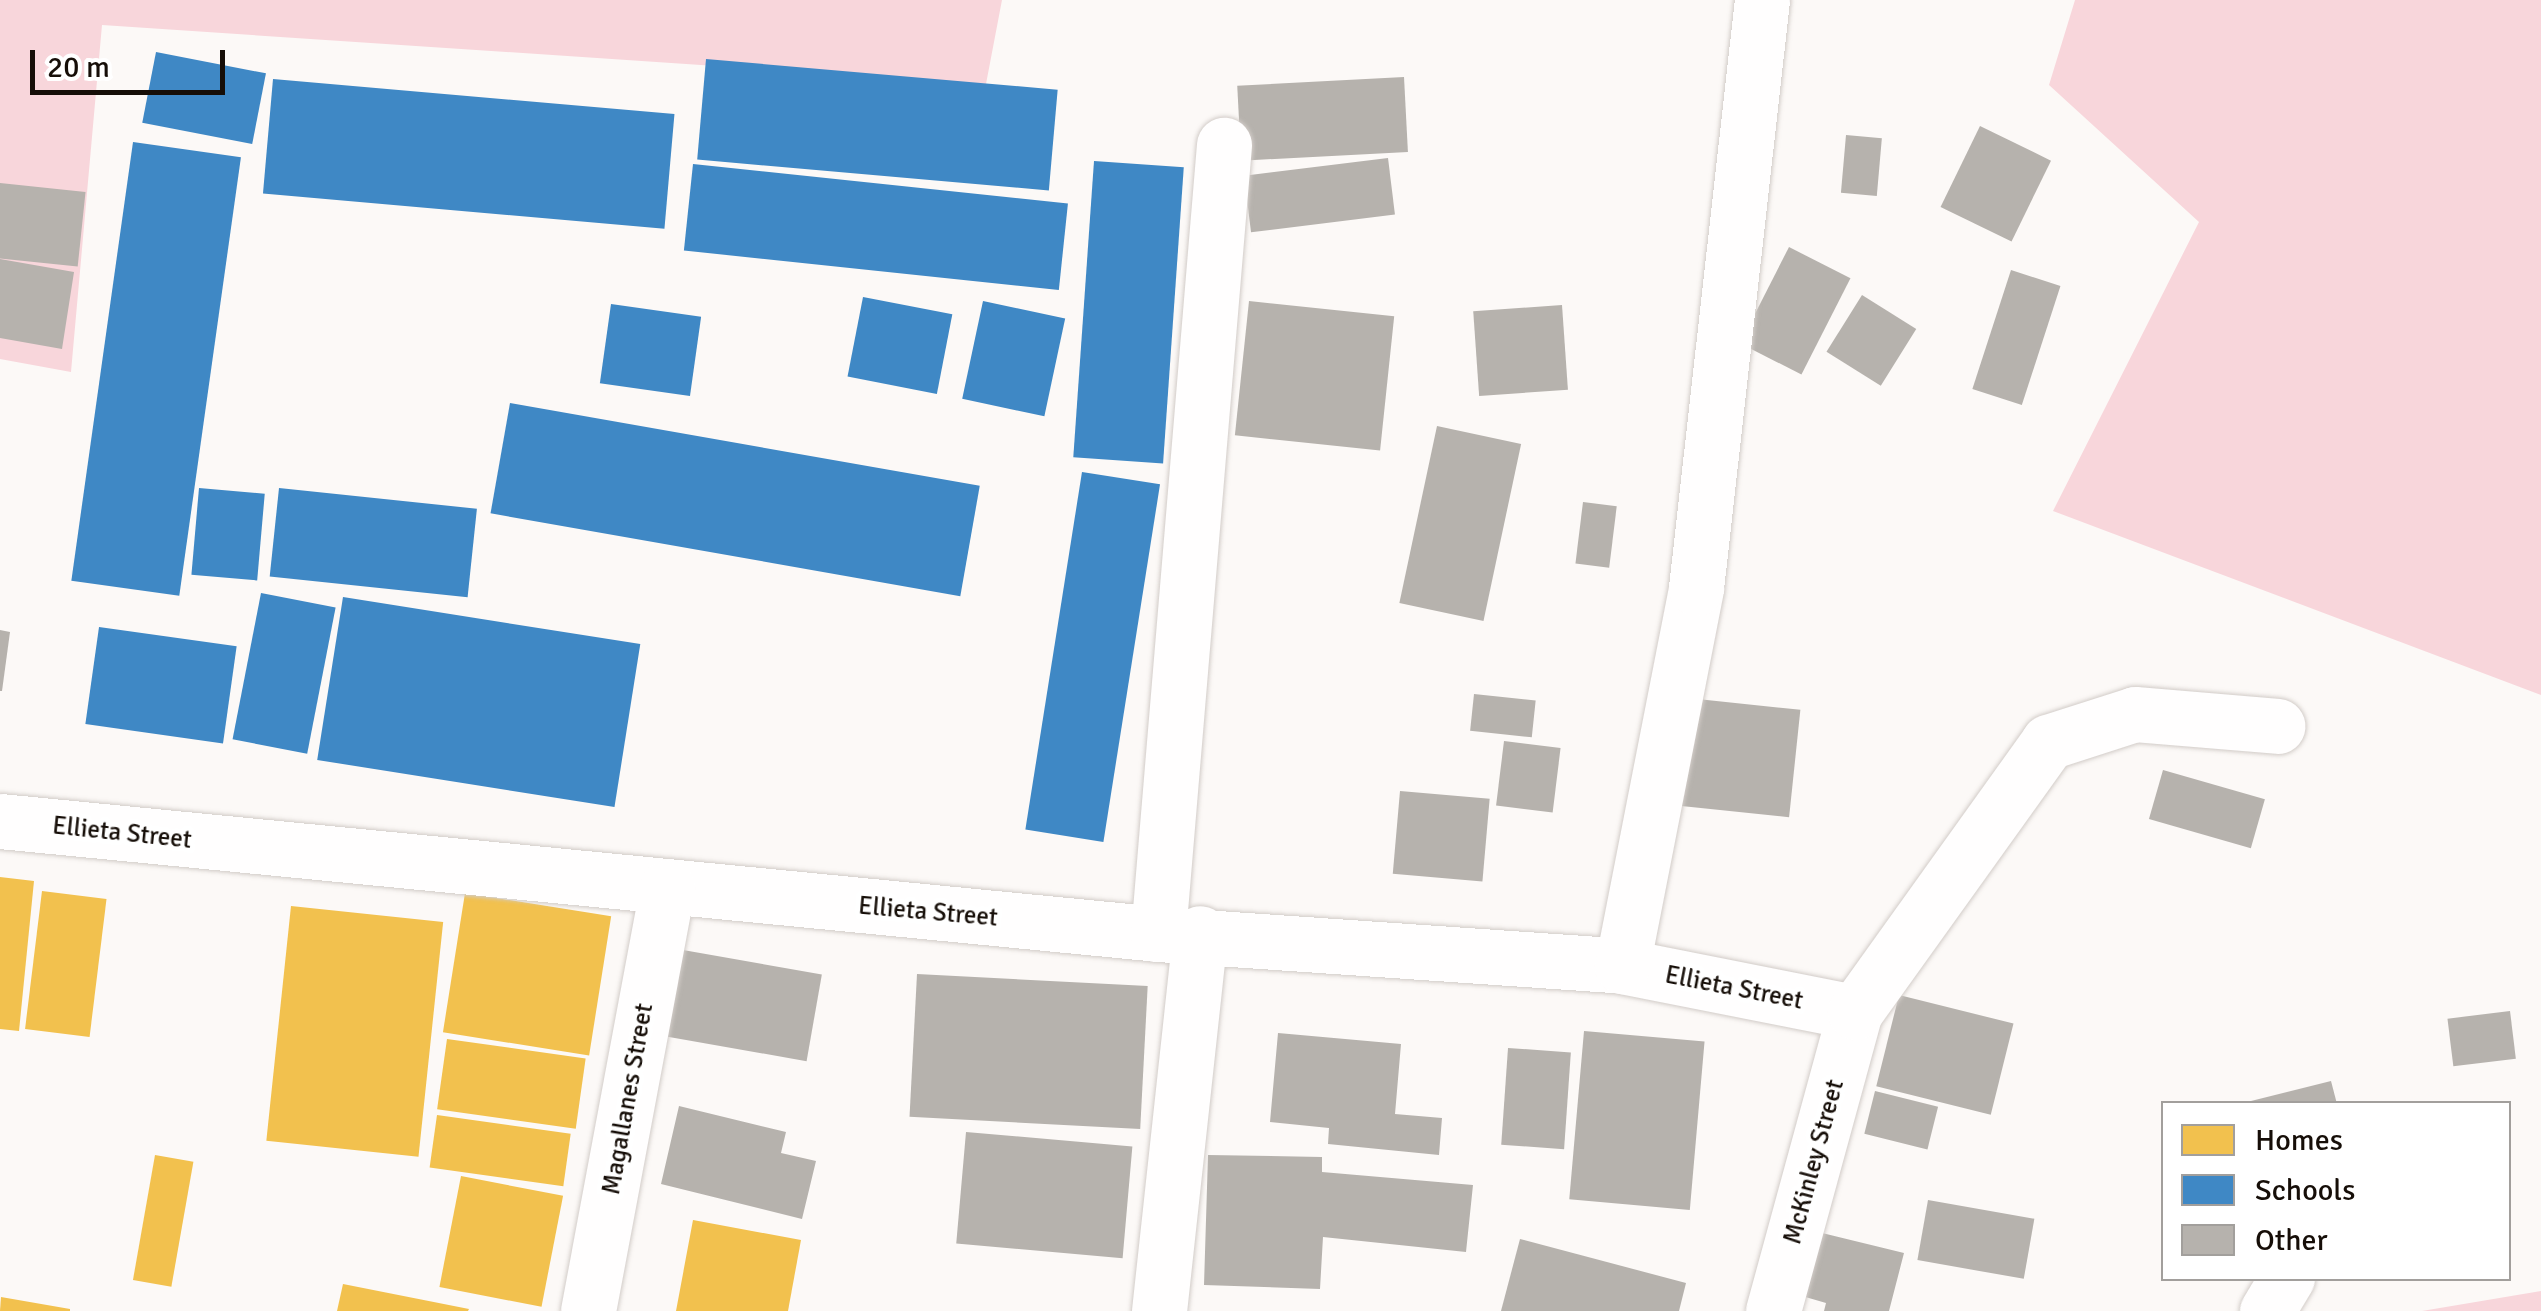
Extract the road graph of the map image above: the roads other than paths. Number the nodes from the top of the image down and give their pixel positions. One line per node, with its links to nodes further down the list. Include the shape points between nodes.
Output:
1 (1762, 0): 7 (street, via 1696,588)
2 (1224, 145): 6 (street)
3 (2277, 726): 8 (street, via 2136,714 2048,742)
4 (0, 821): 5 (street, Ellieta Street)
5 (667, 887): 6 (street, Ellieta Street); 10 (street, Magallanes Street)
6 (1179, 933): 7 (street, Ellieta Street); 11 (street)
7 (1622, 966): 8 (street, Ellieta Street)
8 (1854, 1012): 12 (street, McKinley Street)
9 (2285, 1281): 13 (street)
10 (588, 1311)
11 (1160, 1311)
12 (1773, 1311)
13 (2267, 1311)

